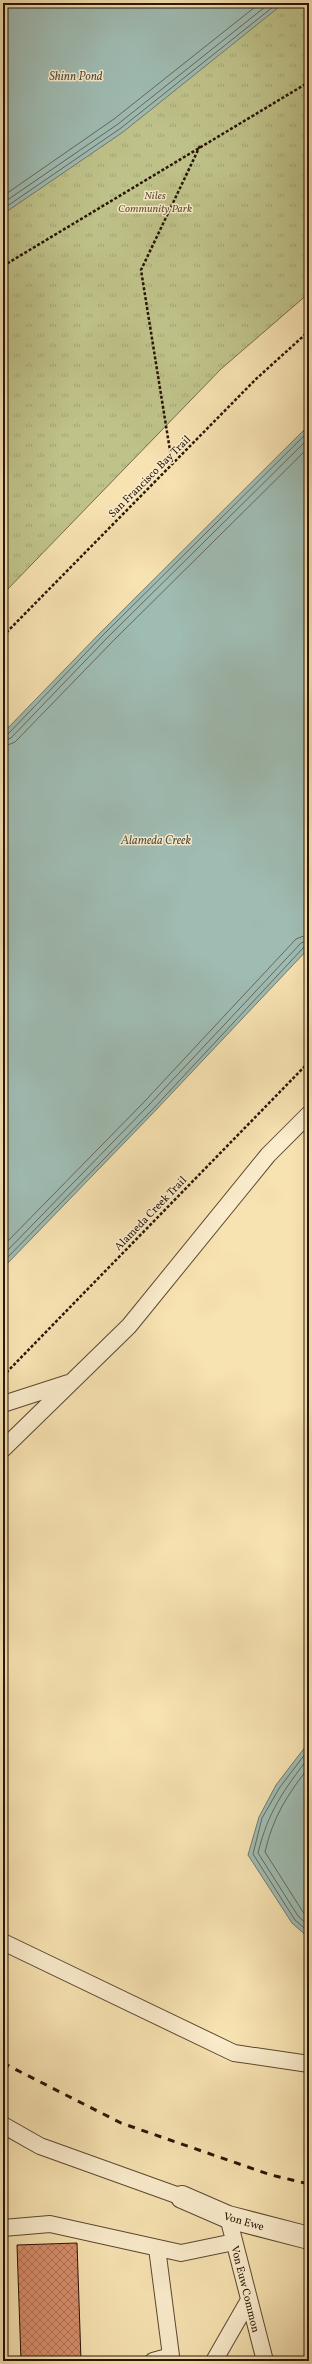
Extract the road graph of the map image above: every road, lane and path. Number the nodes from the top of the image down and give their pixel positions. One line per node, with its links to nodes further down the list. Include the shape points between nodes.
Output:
1 (309, 82): 2 (path)
2 (201, 145): 3 (path); 5 (path, via 141,270)
3 (3, 266)
4 (309, 331): 5 (path, San Francisco Bay Trail)
5 (172, 464): 6 (path, San Francisco Bay Trail)
6 (3, 636)
7 (309, 1062): 9 (path, Alameda Creek Trail)
8 (309, 1114): 10 (lane, via 268,1155 129,1326)
9 (3, 1376)
10 (72, 1381): 11 (lane); 12 (lane)
11 (3, 1404)
12 (3, 1449)
13 (3, 1942): 14 (lane, via 234,2053)
14 (309, 2064)
15 (3, 2125): 16 (lane, via 40,2146)
16 (182, 2197): 17 (street, Von Ewe)
17 (228, 2217): 19 (street, Von Ewe); 20 (lane, Von Euw Common)
18 (3, 2228): 21 (lane, via 50,2224)
19 (309, 2238)
20 (234, 2242): 21 (lane, via 181,2253); 22 (lane, Von Euw Common)
21 (157, 2248): 23 (lane, via 171,2356)
22 (249, 2300): 24 (lane); 25 (lane, Von Euw Common)
23 (153, 2361)
24 (214, 2361)
25 (265, 2361)

